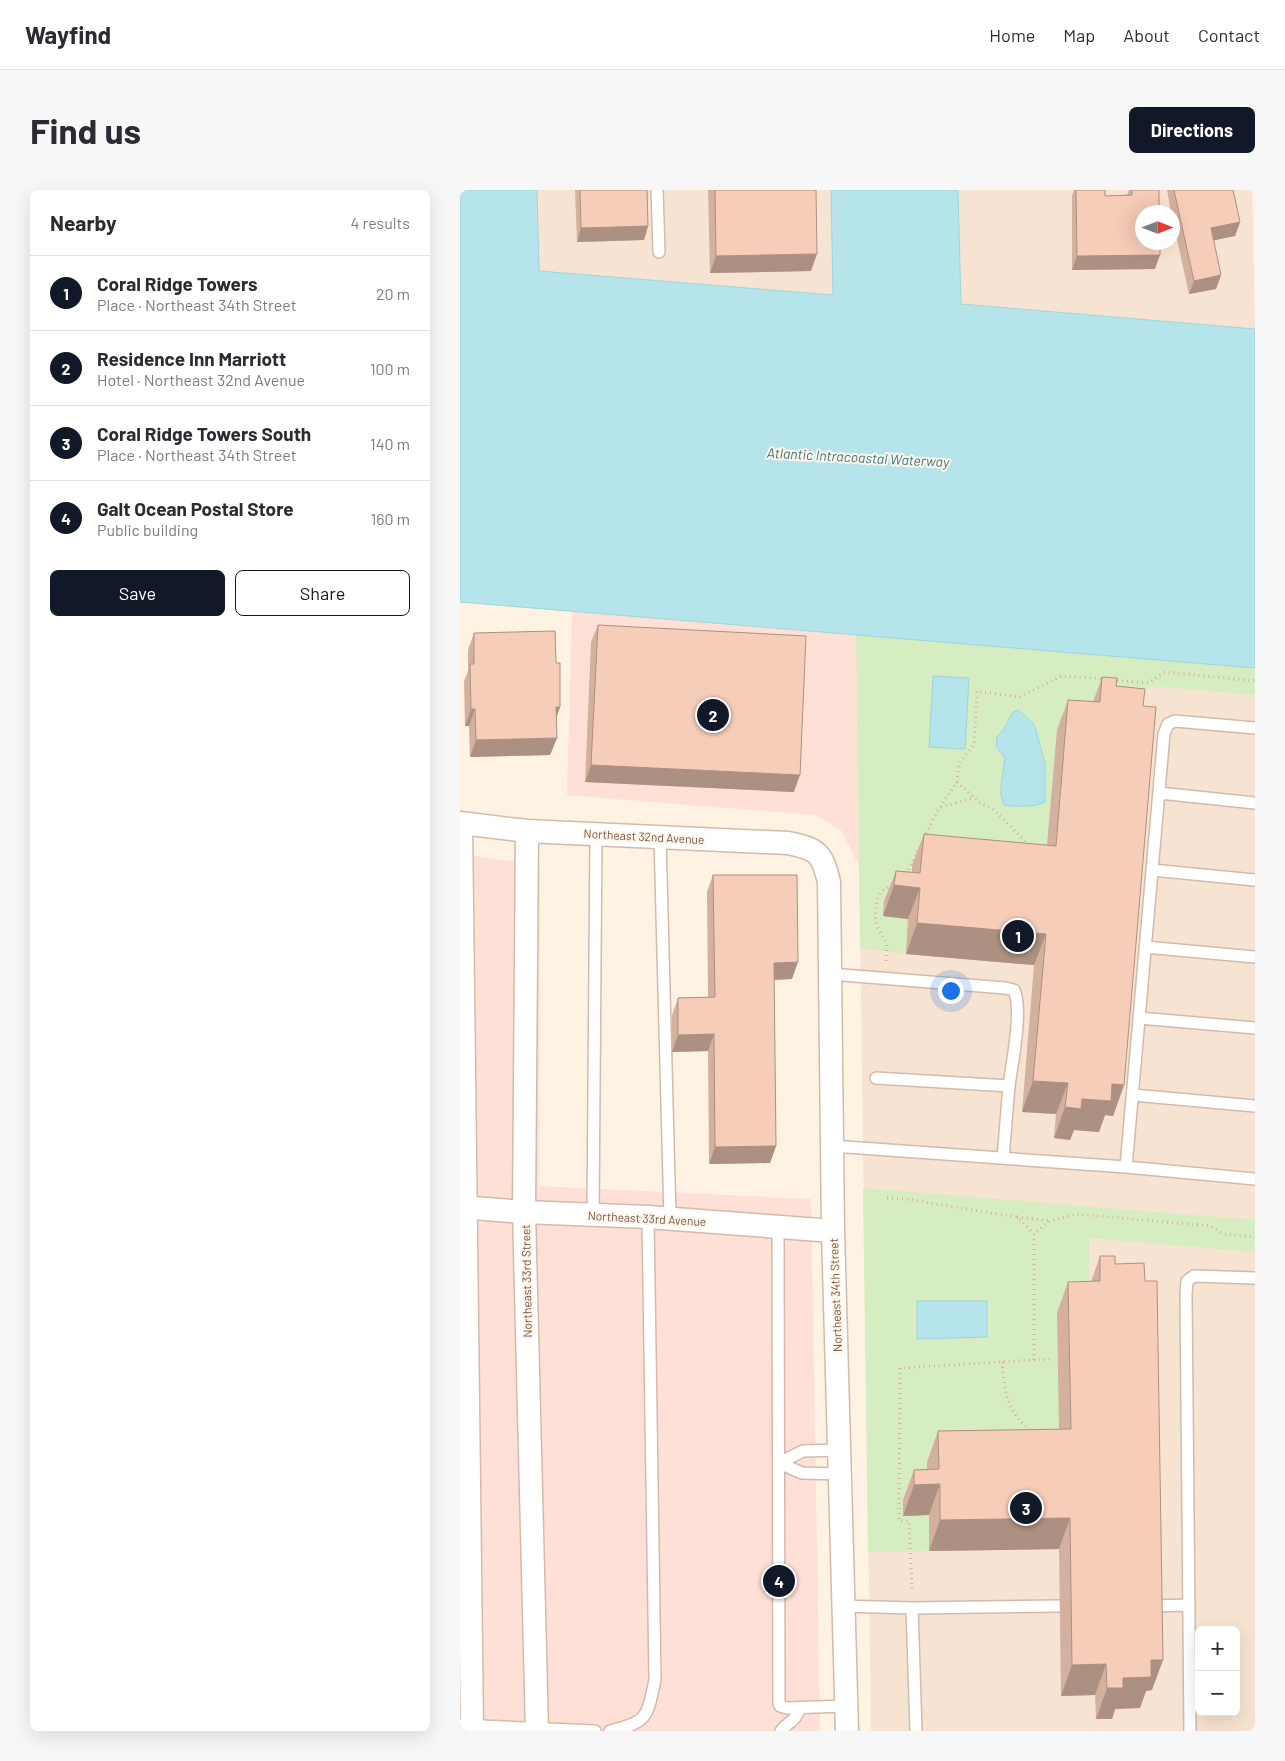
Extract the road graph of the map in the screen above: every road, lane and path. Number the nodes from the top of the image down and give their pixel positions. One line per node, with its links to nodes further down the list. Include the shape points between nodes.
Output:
1 (657, 190): 2 (lane)
2 (659, 252)
3 (1255, 681): 5 (path, via 1165,672 1148,682 1061,676 1020,697 977,691 974,745 959,764)
4 (1255, 728): 6 (lane, via 1187,721 1168,724 1164,734)
5 (957, 782): 7 (path); 9 (path)
6 (1159, 794): 8 (lane); 16 (lane)
7 (975, 798): 9 (path); 14 (path, via 994,810)
8 (1255, 803)
9 (940, 807): 17 (path)
10 (461, 823): 11 (street, Northeast 32nd Avenue); 35 (street)
11 (527, 831): 12 (street, Northeast 32nd Avenue); 36 (street, Northeast 33rd Street)
12 (596, 834): 13 (street, Northeast 32nd Avenue); 37 (lane)
13 (660, 837): 15 (street, Northeast 32nd Avenue, via 788,843 808,847); 38 (lane)
14 (1027, 842)
15 (823, 860): 22 (street, Northeast 34th Street, via 829,882)
16 (1152, 870): 18 (lane); 20 (lane)
17 (903, 880)
18 (1255, 880)
19 (897, 885): 23 (path, via 889,886 876,902 877,926 887,947)
20 (1145, 947): 21 (lane); 24 (lane)
21 (1255, 957)
22 (830, 974): 23 (lane); 30 (street, Northeast 34th Street)
23 (884, 979): 27 (lane, via 1014,990 1018,1011)
24 (1139, 1018): 25 (lane); 28 (lane)
25 (1255, 1028)
26 (876, 1078): 27 (lane)
27 (1009, 1086): 31 (lane)
28 (1133, 1095): 29 (lane); 32 (lane)
29 (1255, 1106)
30 (832, 1146): 31 (lane); 42 (street, Northeast 34th Street)
31 (1003, 1158): 32 (lane)
32 (1126, 1168): 33 (lane)
33 (1255, 1179)
34 (887, 1198): 39 (path)
35 (463, 1207): 36 (street, Northeast 33rd Avenue); 60 (street)
36 (524, 1212): 37 (street, Northeast 33rd Avenue); 61 (street, Northeast 33rd Street)
37 (594, 1215): 38 (street, Northeast 33rd Avenue)
38 (659, 1217): 41 (street, Northeast 33rd Avenue); 63 (lane, via 655,1680 647,1712 632,1726)
39 (1017, 1217): 40 (path); 43 (path)
40 (1050, 1221): 43 (path); 44 (path, via 1077,1214 1210,1226 1224,1234)
41 (778, 1226): 42 (street, Northeast 33rd Avenue); 51 (lane)
42 (833, 1231): 50 (street, Northeast 34th Street)
43 (1034, 1234): 47 (path)
44 (1255, 1237)
45 (1255, 1278): 53 (lane, via 1194,1276 1187,1281)
46 (1051, 1359): 47 (path)
47 (1034, 1360): 48 (path)
48 (1002, 1362): 49 (path, via 1010,1405 1017,1418); 57 (path, via 900,1368 899,1521 909,1520)
49 (1034, 1435)
50 (839, 1450): 51 (lane, via 803,1451); 52 (street, Northeast 34th Street)
51 (779, 1463): 52 (lane, via 802,1473); 59 (lane, via 779,1703 787,1708)
52 (840, 1474): 54 (street, Northeast 34th Street)
53 (1189, 1605): 56 (lane); 67 (lane)
54 (843, 1606): 57 (lane); 58 (street, Northeast 34th Street)
55 (1060, 1606): 57 (lane)
56 (1150, 1606)
57 (912, 1608): 66 (lane)
58 (846, 1706): 59 (lane); 65 (street, Northeast 34th Street)
59 (800, 1708): 64 (lane, via 794,1721)
60 (468, 1727): 61 (lane)
61 (537, 1730): 62 (lane)
62 (595, 1731)
63 (610, 1731)
64 (781, 1731)
65 (846, 1731)
66 (916, 1731)
67 (1190, 1731)

